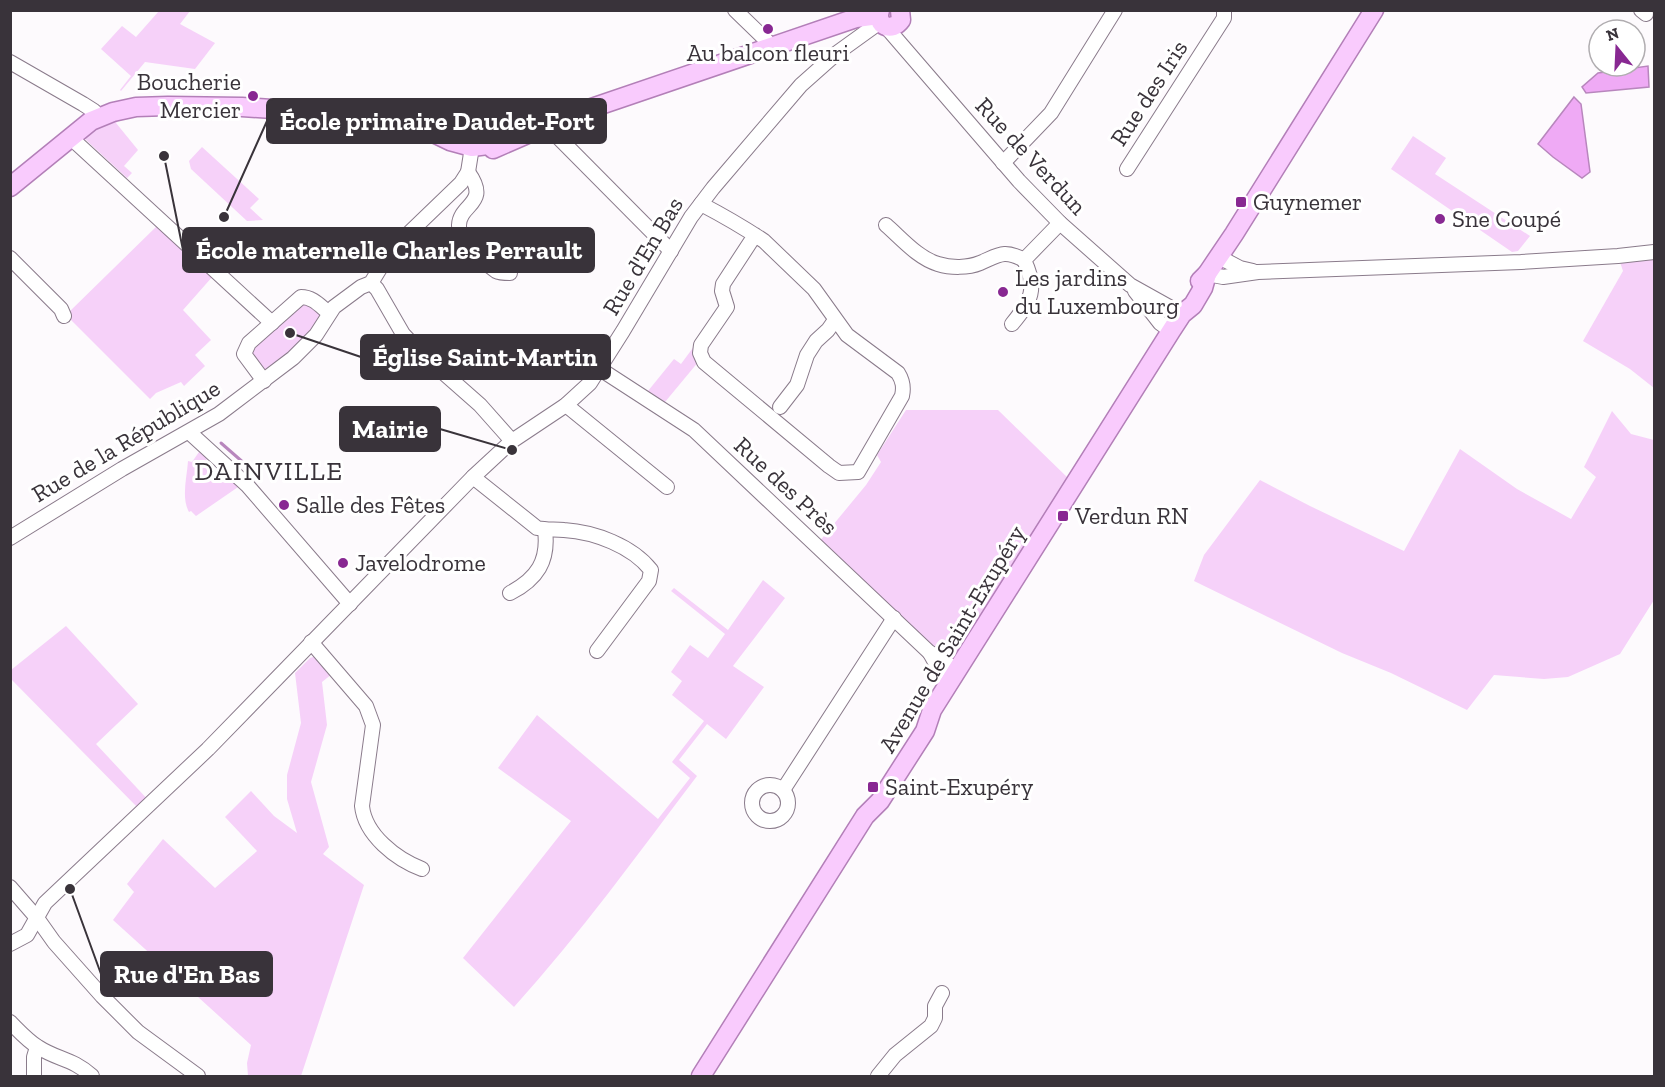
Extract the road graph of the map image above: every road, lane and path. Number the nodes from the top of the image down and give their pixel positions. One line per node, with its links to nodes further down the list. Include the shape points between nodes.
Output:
1 (735, 10): 6 (street)
2 (1115, 10): 12 (street, via 1051,113)
3 (1224, 10): 13 (street, Rue des Iris, via 1224,18)
4 (1374, 10): 22 (main road, Avenue de Saint-Exupéry)
5 (888, 18): 6 (main road, via 856,18); 12 (street, Rue de Verdun, via 906,50); 16 (street, Rue d'En Bas, via 837,53 801,85)
6 (770, 47): 9 (main road)
7 (10, 62): 8 (street, via 83,104)
8 (98, 117): 10 (main road); 11 (main road, via 148,106 347,114 407,124 439,143)
9 (546, 125): 11 (main road, via 486,152); 20 (street)
10 (70, 137): 15 (main road); 34 (street)
11 (472, 150): 14 (street)
12 (1003, 163): 17 (street, Rue de Verdun)
13 (1127, 169)
14 (468, 172): 26 (street, via 475,182 476,196 459,221 460,234 496,271); 28 (street, via 401,243)
15 (10, 187)
16 (701, 204): 19 (street); 20 (street, Rue d'En Bas)
17 (1060, 223): 24 (street); 29 (street, Rue de Verdun)
18 (886, 225): 24 (street, via 917,253 936,264 978,264 1002,253)
19 (755, 235): 33 (street, via 814,289); 33 (street, via 723,284 727,307 701,345 700,353 704,362 829,466 848,474 858,472 902,396 903,383 898,373 847,335)
20 (671, 251): 37 (street, Rue d'En Bas)
21 (1654, 252): 25 (street, via 1521,262)
22 (1219, 257): 25 (street); 27 (main road, Avenue de Saint-Exupéry)
23 (10, 258): 32 (street)
24 (1024, 260): 35 (street, via 1031,274 1032,290)
25 (1258, 272): 27 (street, via 1223,277)
26 (510, 273)
27 (1207, 274): 31 (main road, Avenue de Saint-Exupéry, via 1193,305)
28 (371, 283): 30 (street, Rue de la République, via 342,300); 42 (street, via 403,334 480,405)
29 (1130, 285): 31 (street); 36 (street)
30 (329, 313): 34 (street, via 314,300 301,297); 38 (street, Rue de la République, via 316,335)
31 (1182, 314): 36 (main road, Avenue de Saint-Exupéry)
32 (64, 316)
33 (835, 320): 40 (street, via 807,355 797,385)
34 (272, 323): 38 (street, via 249,343 244,354)
35 (1012, 324)
36 (1171, 331): 52 (main road, Avenue de Saint-Exupéry)
37 (600, 369): 39 (street, Rue d'En Bas); 49 (street, Rue des Près, via 694,430)
38 (264, 381): 41 (street, Rue de la République)
39 (566, 405): 42 (street, Rue d'En Bas); 44 (street)
40 (780, 407)
41 (189, 432): 46 (street, Rue de la République); 48 (street, via 247,485)
42 (512, 441): 43 (street, Rue d'En Bas)
43 (473, 477): 45 (street); 48 (street, Rue d'En Bas)
44 (666, 487)
45 (544, 530): 47 (street, via 544,560 522,586); 51 (street, via 596,536 631,553 651,570 649,581)
46 (10, 538)
47 (510, 593)
48 (350, 604): 50 (street, Rue d'En Bas)
49 (894, 618): 52 (street, Rue des Près, via 929,652 945,680); 53 (street)
50 (310, 642): 54 (street, via 366,706 371,717 362,806 369,830); 56 (street, Rue d'En Bas, via 208,749 45,903)
51 (597, 651)
52 (953, 677): 64 (main road, Avenue de Saint-Exupéry, via 932,710 925,731 880,801 865,816)
53 (783, 790)
54 (422, 869)
55 (10, 887): 56 (street)
56 (37, 918): 57 (street, Rue d'En Bas, via 27,936); 63 (street, via 102,996 146,1038)
57 (10, 944)
58 (942, 993): 65 (street, via 931,1026 895,1055)
59 (10, 1022): 60 (street)
60 (38, 1047): 61 (street); 62 (street, via 68,1059)
61 (34, 1077)
62 (92, 1077)
63 (198, 1077)
64 (701, 1077)
65 (879, 1077)

